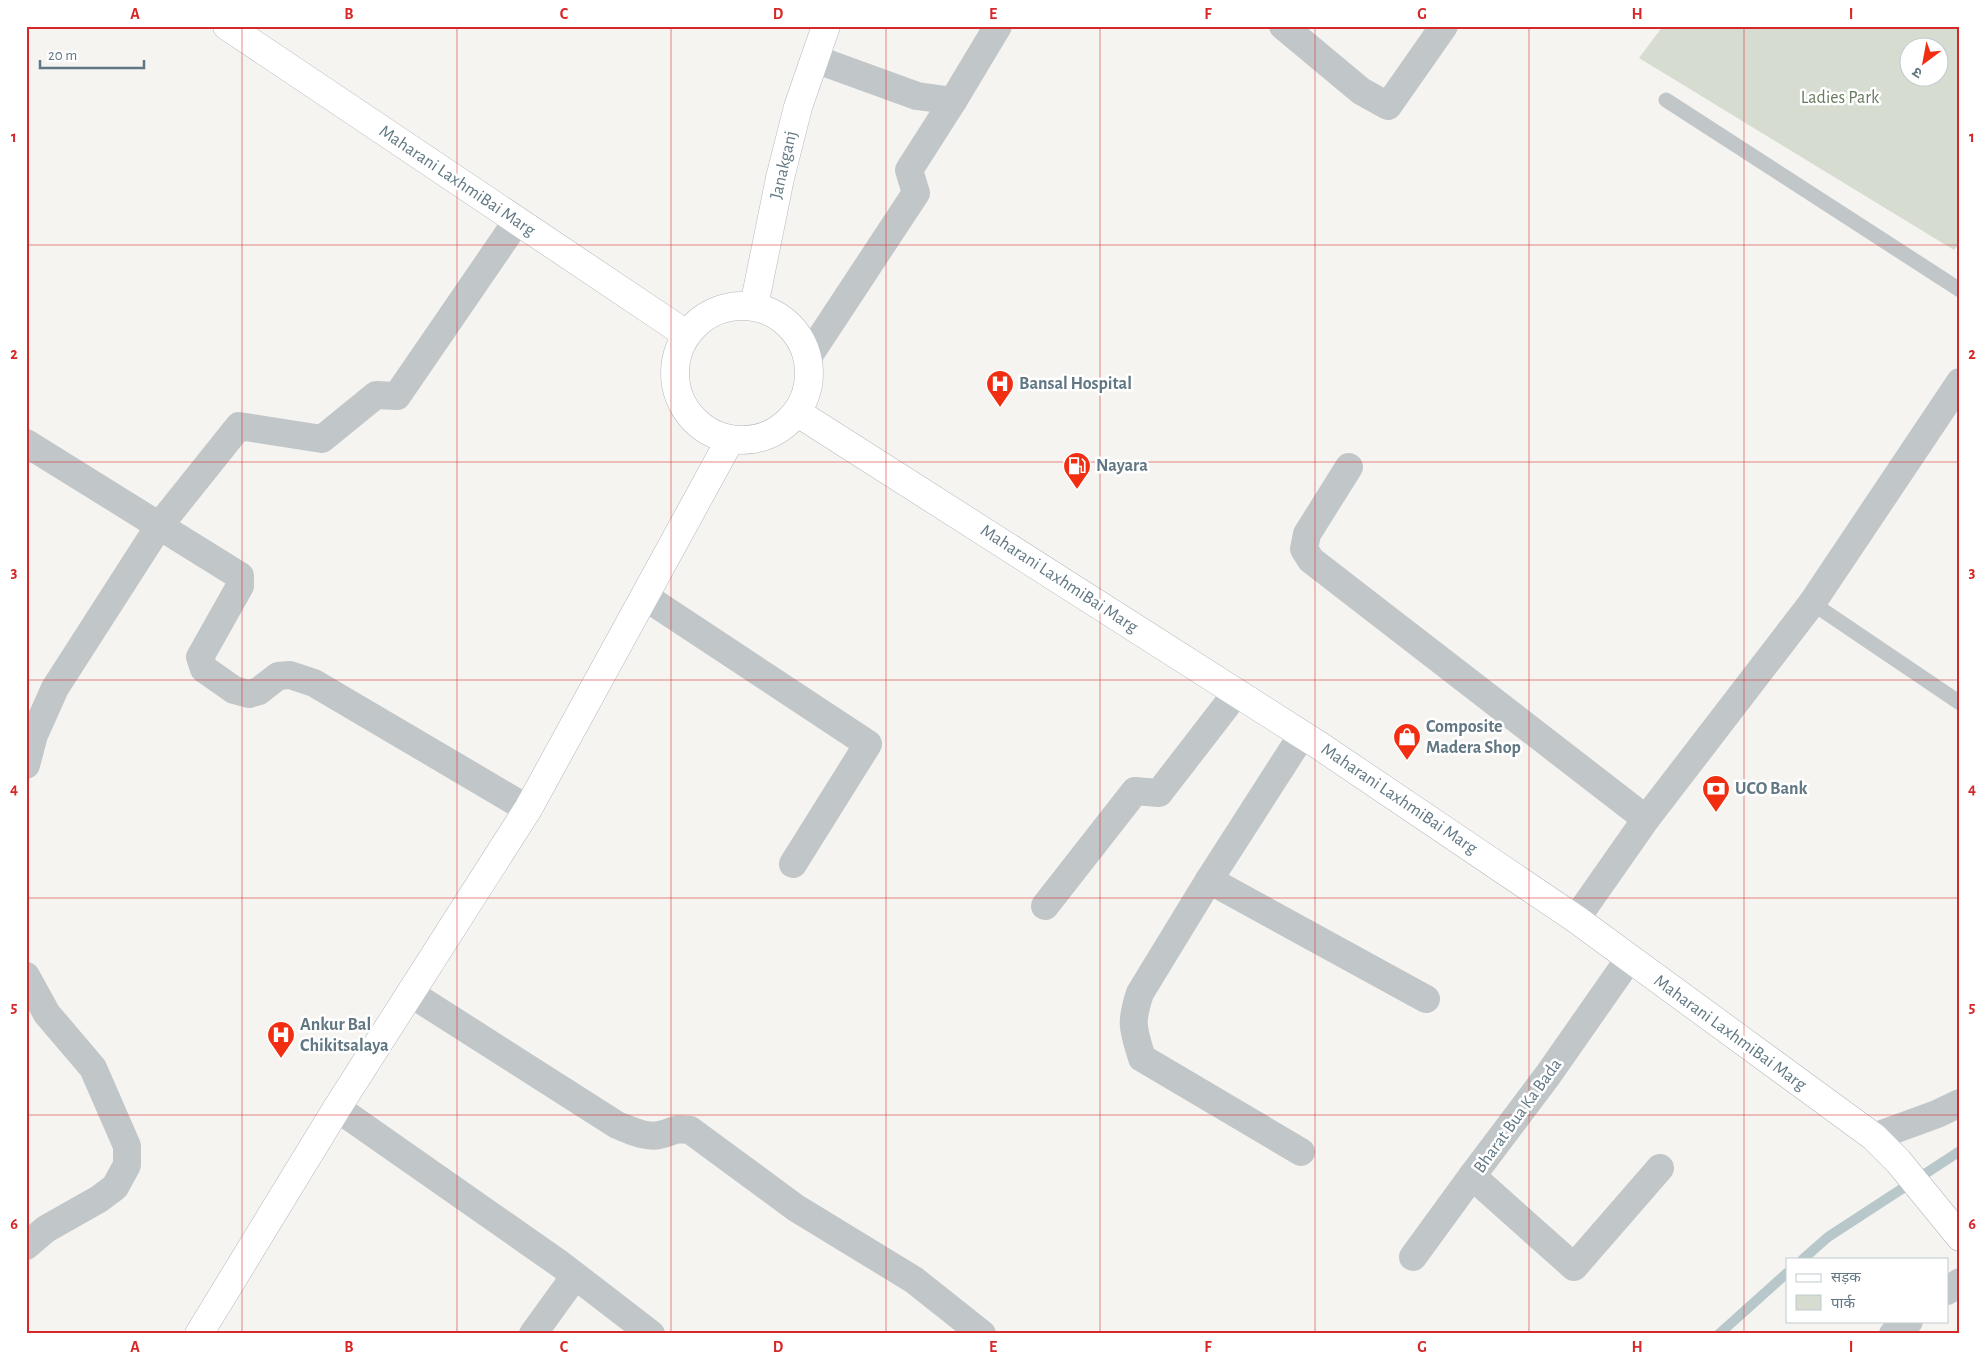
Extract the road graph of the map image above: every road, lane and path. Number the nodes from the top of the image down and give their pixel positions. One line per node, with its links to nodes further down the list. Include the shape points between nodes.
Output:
1 (227, 26): 9 (main road, Maharani LaxhmiBai Marg)
2 (826, 26): 6 (main road, Janakganj)
3 (998, 26): 8 (street)
4 (1283, 26): 5 (street, via 1361,91 1388,106)
5 (1444, 26)
6 (815, 59): 8 (street, via 917,96); 11 (main road, Janakganj, via 798,106 780,178)
7 (1666, 100): 10 (lane)
8 (952, 101): 13 (street, via 909,170 916,193)
9 (517, 221): 12 (main road, Maharani LaxhmiBai Marg); 19 (street, via 397,396 376,395 322,439 240,426)
10 (1960, 290)
11 (754, 306): 12 (main road, via 716,310 699,320); 13 (main road, via 773,313 788,324 801,339)
12 (686, 334): 16 (main road, via 677,352 674,370 676,389 696,423 712,434)
13 (808, 357): 15 (main road, via 810,376)
14 (1960, 382): 21 (street)
15 (798, 412): 16 (main road, via 768,436 749,441); 22 (main road, Maharani LaxhmiBai Marg)
16 (730, 440): 20 (main road)
17 (26, 443): 19 (street)
18 (1349, 467): 27 (street, via 1307,534 1304,549 1311,560)
19 (158, 526): 25 (street, via 55,688 34,735); 26 (street, via 240,576 240,586 200,656 204,669 234,690 249,694 278,676 290,675 314,683)
20 (644, 596): 26 (main road); 28 (street, via 868,744)
21 (1812, 603): 23 (lane); 27 (street)
22 (1237, 692): 24 (main road, Maharani LaxhmiBai Marg); 30 (street, via 1159,793 1134,791)
23 (1960, 702)
24 (1302, 735): 29 (street); 31 (main road, Maharani LaxhmiBai Marg)
25 (26, 765)
26 (528, 809): 34 (main road)
27 (1646, 820): 31 (street)
28 (793, 864)
29 (1209, 880): 35 (street); 39 (street, via 1140,993 1132,1029 1142,1058)
30 (1045, 906)
31 (1576, 919): 32 (main road, Maharani LaxhmiBai Marg)
32 (1629, 959): 38 (main road, Maharani LaxhmiBai Marg); 41 (street, Bharat Bua Ka Bada)
33 (26, 976): 43 (street, via 47,1014 93,1068 127,1146 127,1166 115,1187 46,1228)
34 (410, 992): 37 (main road); 52 (street, via 617,1125 642,1135 659,1135 675,1128 690,1130 796,1208 914,1280)
35 (1426, 999)
36 (1960, 1103): 38 (street)
37 (337, 1108): 45 (street); 49 (main road)
38 (1874, 1137): 42 (main road, Maharani LaxhmiBai Marg)
39 (1301, 1152)
40 (1660, 1168): 41 (street, Bharat Bua Ka Bada, via 1574,1267)
41 (1472, 1176): 44 (street)
42 (1956, 1232)
43 (26, 1246)
44 (1414, 1257)
45 (576, 1276): 50 (street); 51 (street)
46 (1960, 1282): 47 (street)
47 (1948, 1291)
48 (1908, 1322): 53 (street)
49 (199, 1334)
50 (533, 1334)
51 (651, 1334)
52 (982, 1334)
53 (1894, 1334)

